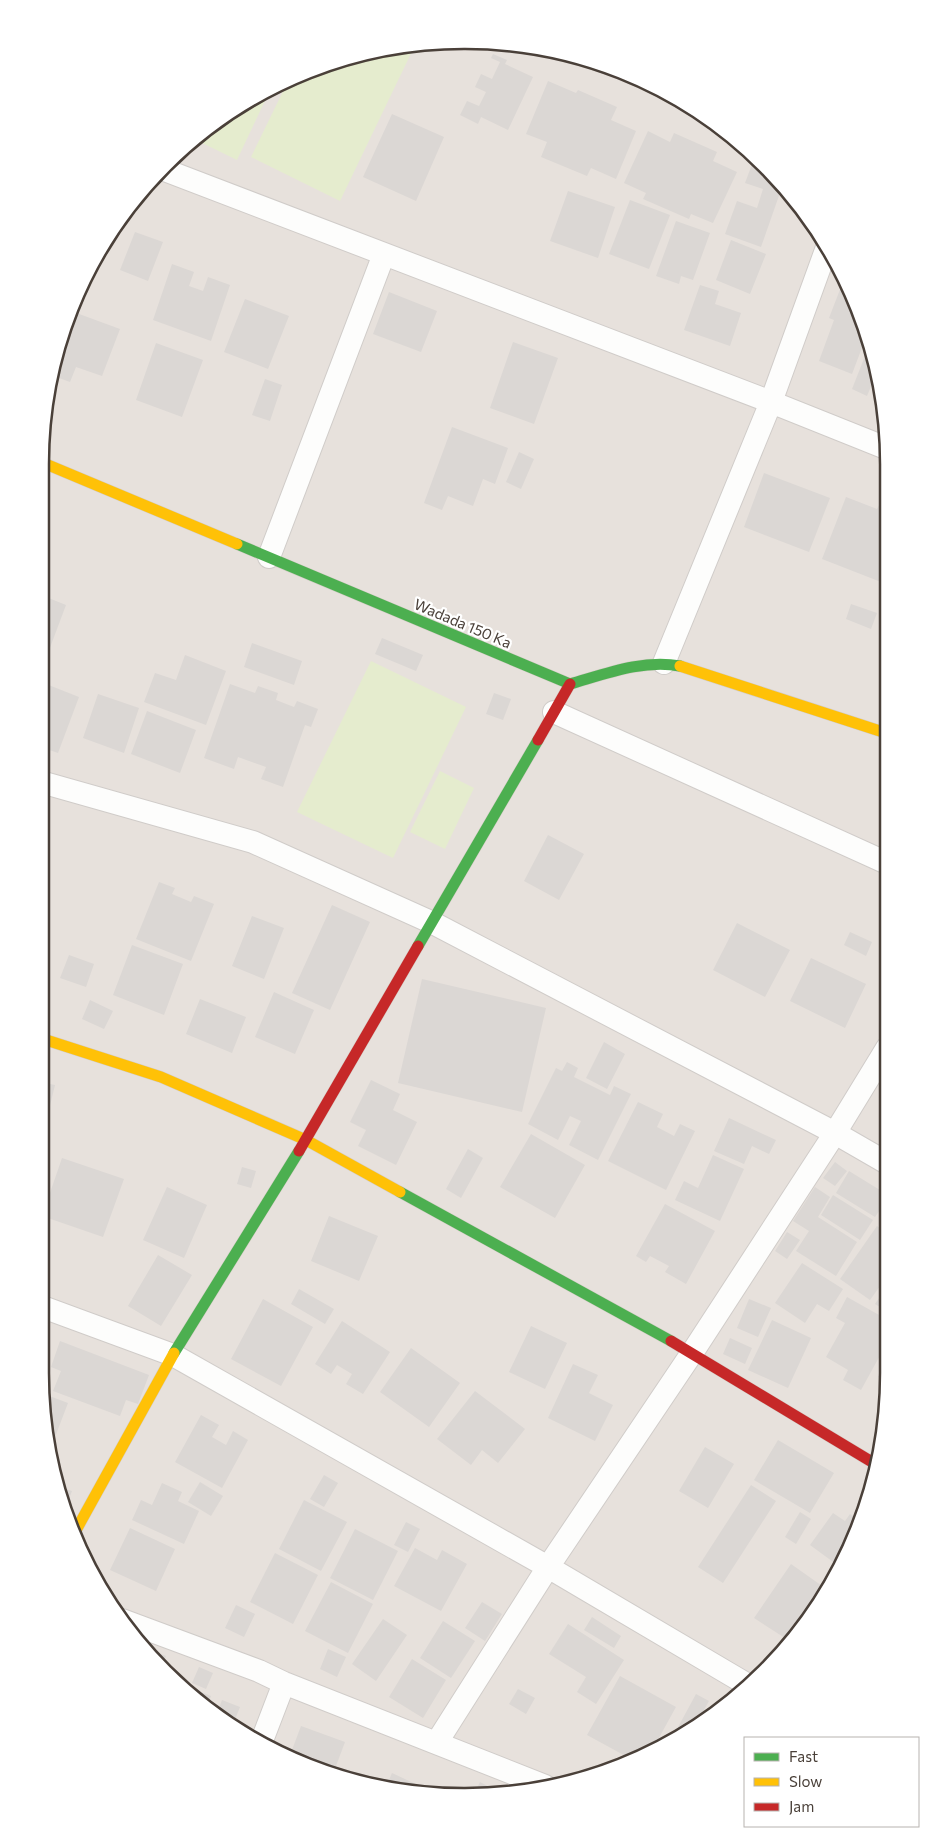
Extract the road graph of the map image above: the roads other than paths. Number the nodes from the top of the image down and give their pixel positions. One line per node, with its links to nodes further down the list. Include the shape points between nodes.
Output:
1 (170, 172): 2 (street)
2 (384, 254): 4 (street); 7 (street)
3 (824, 255): 4 (street)
4 (771, 402): 5 (street); 8 (street)
5 (879, 445)
6 (49, 465): 7 (street, Wadada 150 Ka)
7 (269, 557): 9 (street, Wadada 150 Ka)
8 (664, 663): 9 (street, via 623,669); 11 (street)
9 (570, 684): 10 (street)
10 (554, 712): 13 (street); 14 (street)
11 (880, 731)
12 (49, 784): 14 (street, via 253,842)
13 (880, 860)
14 (433, 923): 17 (street); 18 (street)
15 (49, 1041): 18 (street, via 161,1077)
16 (880, 1059): 17 (street)
17 (835, 1133): 19 (street); 21 (street)
18 (306, 1140): 21 (street); 22 (street)
19 (880, 1158)
20 (49, 1309): 22 (street)
21 (692, 1353): 23 (street); 25 (street)
22 (173, 1355): 24 (street); 25 (street)
23 (870, 1462)
24 (78, 1526)
25 (548, 1567): 27 (street); 30 (street)
26 (134, 1625): 28 (street)
27 (742, 1682)
28 (284, 1683): 29 (street); 30 (street)
29 (264, 1736)
30 (437, 1742): 31 (street)
31 (534, 1782)

